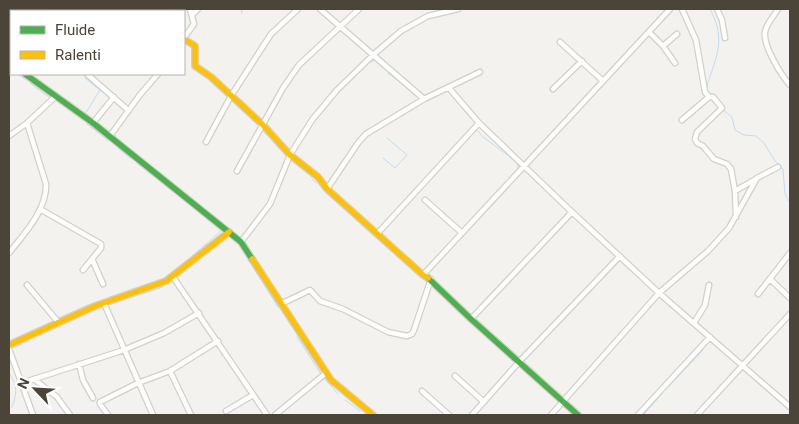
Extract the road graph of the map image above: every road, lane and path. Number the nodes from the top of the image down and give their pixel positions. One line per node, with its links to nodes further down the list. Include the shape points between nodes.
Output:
1 (190, 9): 11 (street)
2 (198, 9): 11 (street)
3 (298, 9): 34 (street, via 271,34)
4 (320, 9): 12 (street)
5 (359, 9): 12 (street)
6 (458, 9): 20 (street, via 423,19)
7 (670, 9): 13 (street)
8 (682, 9): 36 (street, via 696,40 703,86)
9 (717, 9): 16 (street)
10 (778, 9): 30 (street, via 764,37)
11 (192, 14): 15 (street, via 194,24)
12 (340, 26): 20 (street); 43 (street, via 301,64)
13 (649, 32): 19 (street); 29 (street)
14 (677, 34): 19 (street)
15 (185, 37)
16 (725, 38)
17 (185, 39): 34 (main road, via 195,46 195,66)
18 (560, 42): 21 (street)
19 (663, 46): 22 (street)
20 (373, 55): 37 (street); 47 (street, via 312,120)
21 (582, 61): 29 (street); 32 (street)
22 (675, 64)
23 (480, 72): 31 (street)
24 (27, 75): 28 (main road)
25 (36, 75): 28 (street)
26 (88, 75): 35 (street)
27 (157, 75): 38 (street)
28 (32, 79): 33 (main road)
29 (604, 81): 48 (street)
30 (790, 85)
31 (449, 88): 37 (street); 41 (street)
32 (552, 89)
33 (56, 96): 40 (main road); 42 (street)
34 (231, 96): 43 (main road); 46 (street)
35 (114, 97): 38 (street); 40 (street)
36 (709, 97): 39 (street); 53 (street, via 714,97 722,108 697,132 695,139 714,159 729,166)
37 (424, 99): 52 (street, via 361,139)
38 (128, 110): 45 (street)
39 (682, 120)
40 (93, 123): 45 (main road)
41 (479, 123): 48 (street); 60 (street)
42 (27, 124): 44 (street); 55 (street, via 46,184)
43 (262, 124): 47 (main road); 50 (street)
44 (9, 136)
45 (110, 136): 58 (main road)
46 (206, 142)
47 (290, 155): 52 (main road, via 318,177); 61 (street, via 270,204)
48 (525, 167): 56 (street); 59 (street)
49 (778, 167): 51 (street)
50 (237, 171)
51 (762, 174): 53 (street); 57 (street, via 754,182)
52 (327, 189): 60 (main road)
53 (735, 191): 57 (street)
54 (425, 200): 59 (street)
55 (40, 210): 62 (street); 65 (street, via 101,244)
56 (572, 212): 64 (street); 81 (street)
57 (736, 218): 74 (street, via 708,251)
58 (230, 232): 61 (main road); 68 (main road)
59 (462, 233): 67 (street)
60 (377, 234): 67 (main road)
61 (241, 242): 78 (main road)
62 (9, 253)
63 (790, 253): 70 (street)
64 (620, 256): 74 (street); 89 (street)
65 (92, 259): 66 (street); 71 (street)
66 (83, 270)
67 (423, 275): 69 (main road)
68 (173, 277): 77 (main road); 79 (street)
69 (431, 279): 78 (street, via 414,330 407,336 388,332 343,308 321,302 310,290); 81 (main road)
70 (770, 279): 75 (street); 76 (street)
71 (103, 284)
72 (26, 285): 82 (street)
73 (709, 286): 83 (street, via 705,305)
74 (659, 294): 83 (street); 102 (street)
75 (758, 294)
76 (790, 298)
77 (104, 303): 82 (main road); 88 (street)
78 (281, 304): 93 (main road)
79 (199, 314): 85 (street); 88 (street, via 164,334)
80 (790, 314): 91 (street)
81 (472, 319): 89 (main road)
82 (59, 323): 86 (main road)
83 (694, 323): 84 (street)
84 (710, 337): 91 (street); 117 (street)
85 (218, 341): 92 (street); 99 (street)
86 (9, 345)
87 (9, 349): 96 (street)
88 (124, 350): 90 (street); 97 (street)
89 (519, 362): 101 (street); 102 (main road)
90 (79, 364): 95 (street); 100 (street, via 83,380)
91 (743, 366): 103 (street); 118 (street)
92 (170, 371): 97 (street); 109 (street)
93 (326, 373): 111 (street); 112 (main road, via 339,388)
94 (455, 376): 101 (street)
95 (34, 379): 96 (street); 106 (street, via 57,397)
96 (22, 383): 105 (street)
97 (138, 383): 107 (street, via 100,402); 108 (street)
98 (422, 391): 113 (street)
99 (253, 395): 104 (street); 110 (street)
100 (94, 398)
101 (484, 402): 114 (street)
102 (562, 402): 115 (street); 116 (main road)
103 (790, 407)
104 (226, 411)
105 (33, 415)
106 (70, 415)
107 (108, 415)
108 (153, 415)
109 (191, 415)
110 (267, 415)
111 (275, 415)
112 (373, 415)
113 (449, 415)
114 (472, 415)
115 (551, 415)
116 (578, 415)
117 (638, 415)
118 (697, 415)

